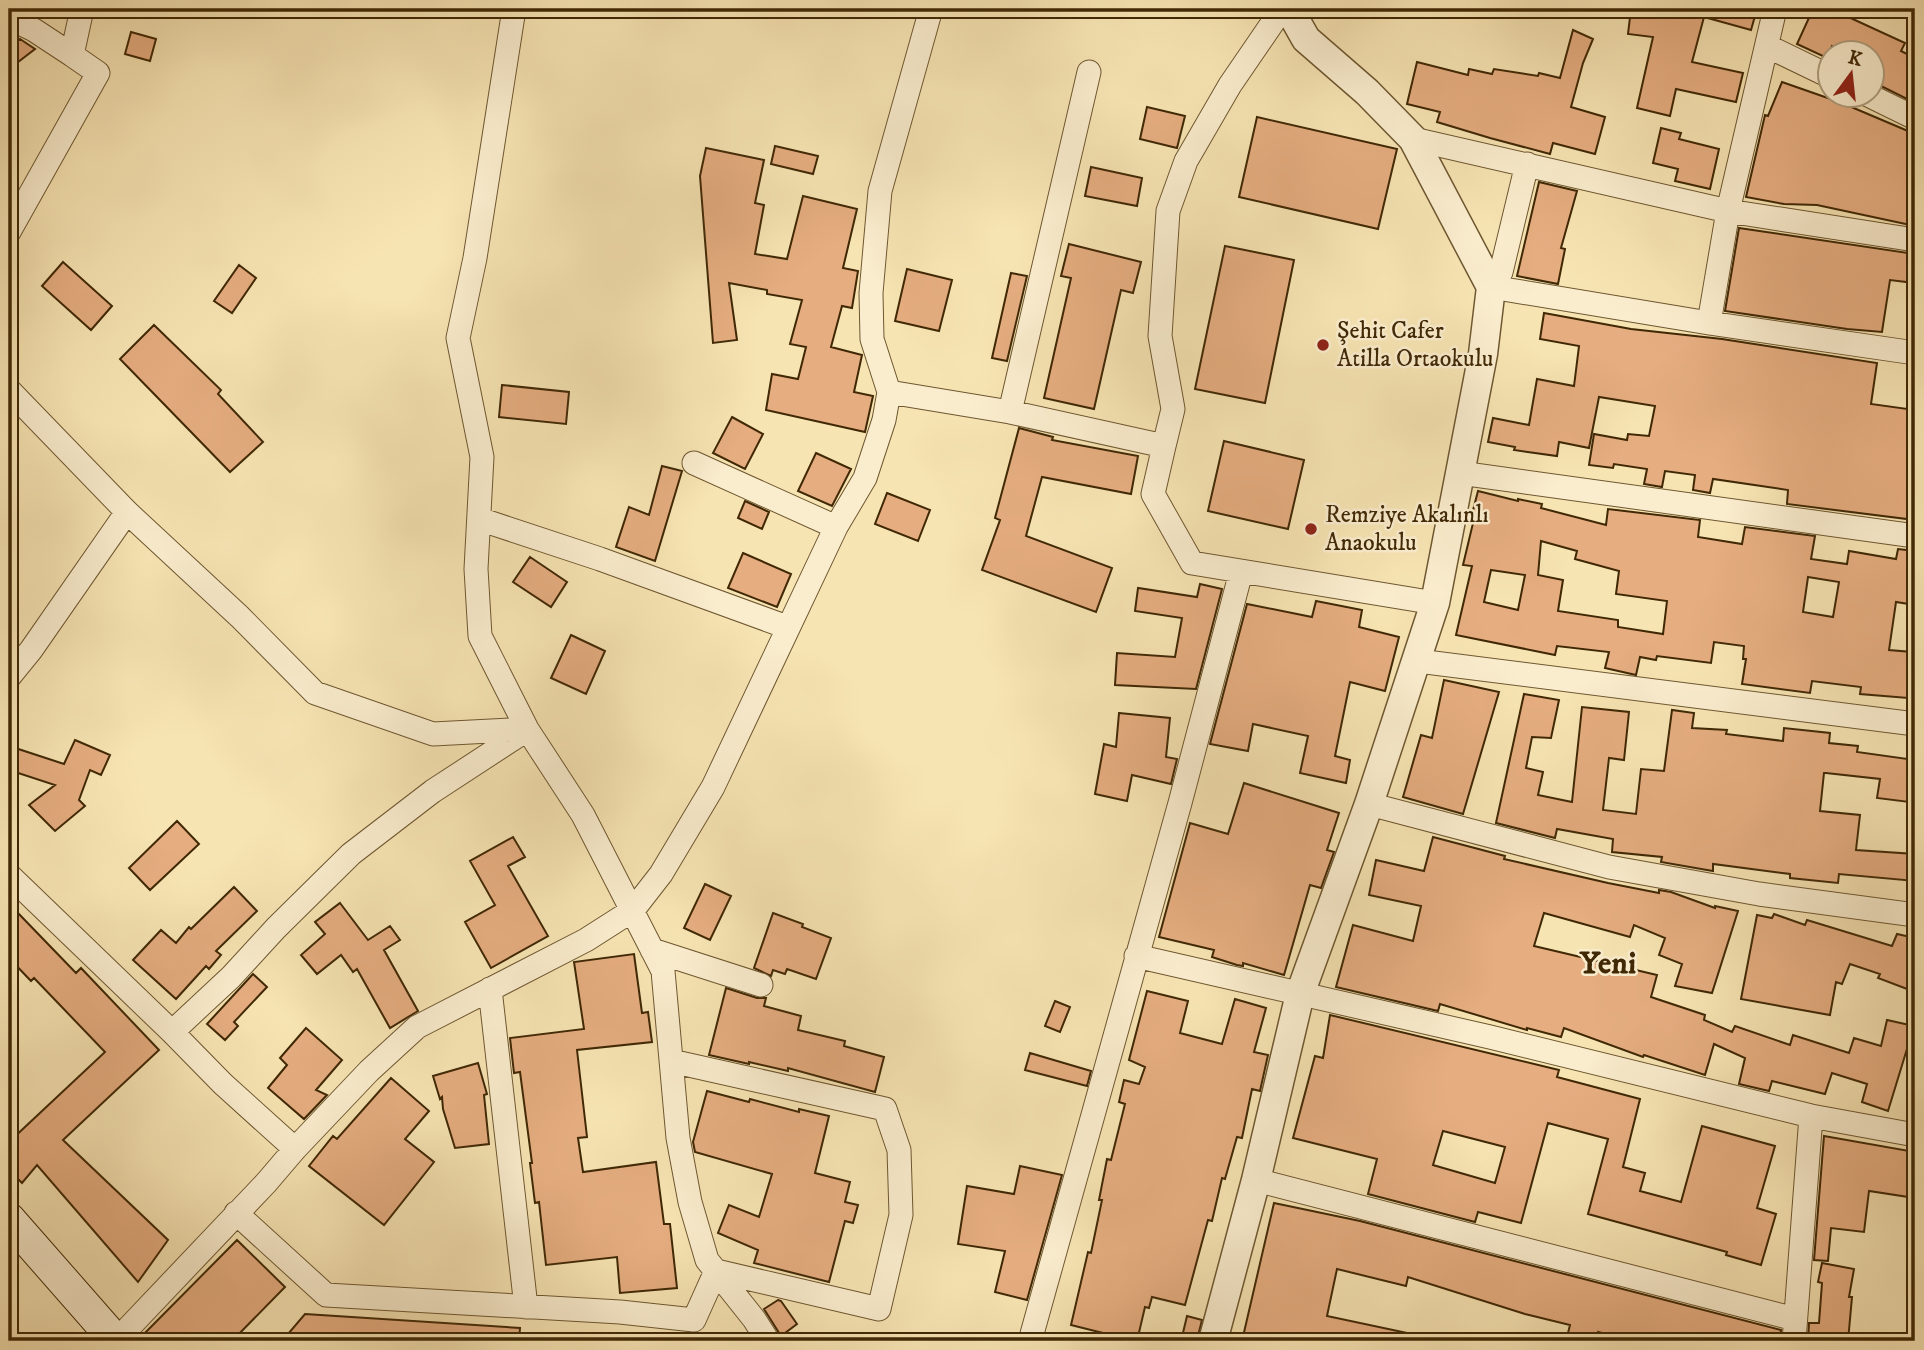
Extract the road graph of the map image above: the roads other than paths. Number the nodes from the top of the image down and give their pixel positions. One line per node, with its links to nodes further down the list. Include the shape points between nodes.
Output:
1 (82, 9): 9 (street)
2 (514, 9): 29 (street, via 458,338 482,457)
3 (931, 9): 23 (street, via 880,191 872,339)
4 (1282, 9): 25 (street, via 1186,161 1168,211 1160,336 1173,410)
5 (1289, 9): 14 (street, via 1306,39)
6 (1775, 9): 8 (street)
7 (9, 18): 9 (street)
8 (1766, 46): 10 (street); 16 (street)
9 (72, 55): 17 (street, via 98,73)
10 (1815, 69)
11 (1089, 72): 24 (street)
12 (1885, 103): 13 (street)
13 (1915, 118)
14 (1413, 139): 15 (street); 19 (street)
15 (1527, 164): 16 (street); 19 (street, via 1501,272)
16 (1728, 211): 18 (street); 20 (street)
17 (9, 232)
18 (1915, 240)
19 (1491, 287): 20 (street); 27 (street)
20 (1709, 323): 21 (street)
21 (1915, 353)
22 (9, 390): 28 (street)
23 (889, 392): 24 (street); 30 (street, via 865,478)
24 (1010, 412): 25 (street)
25 (1164, 446): 32 (street, via 1153,494 1192,563)
26 (694, 463): 30 (street)
27 (1460, 473): 31 (street); 33 (street)
28 (127, 512): 36 (street); 38 (street, via 315,693 433,734)
29 (479, 519): 34 (street); 38 (street, via 480,636)
30 (836, 527): 34 (street)
31 (1915, 536)
32 (1241, 572): 33 (street); 44 (street)
33 (1435, 603): 35 (street)
34 (788, 627): 41 (street, via 713,787)
35 (1418, 661): 37 (street); 39 (street)
36 (9, 677)
37 (1915, 724)
38 (527, 729): 41 (street, via 583,815); 48 (street, via 433,791 351,854)
39 (1369, 804): 42 (street, via 1609,867); 47 (street)
40 (9, 875): 48 (street)
41 (633, 911): 43 (street); 46 (street)
42 (1915, 915)
43 (652, 950): 45 (street); 49 (street, via 663,971)
44 (1136, 956): 47 (street); 61 (street)
45 (761, 985)
46 (490, 989): 52 (street, via 417,1027); 57 (street)
47 (1300, 994): 50 (street); 53 (street)
48 (172, 1032): 52 (street)
49 (671, 1061): 56 (street, via 690,1202 707,1259); 56 (street, via 885,1109 899,1150 901,1215 879,1309)
50 (1811, 1116): 51 (street); 58 (street)
51 (1915, 1135)
52 (295, 1149): 54 (street)
53 (1256, 1180): 58 (street); 62 (street)
54 (236, 1213): 57 (street, via 326,1295); 59 (street)
55 (9, 1219): 59 (main road)
56 (716, 1271): 57 (street, via 694,1320); 60 (street)
57 (526, 1307)
58 (1795, 1330)
59 (116, 1341)
60 (768, 1341)
61 (1030, 1341)
62 (1213, 1341)

